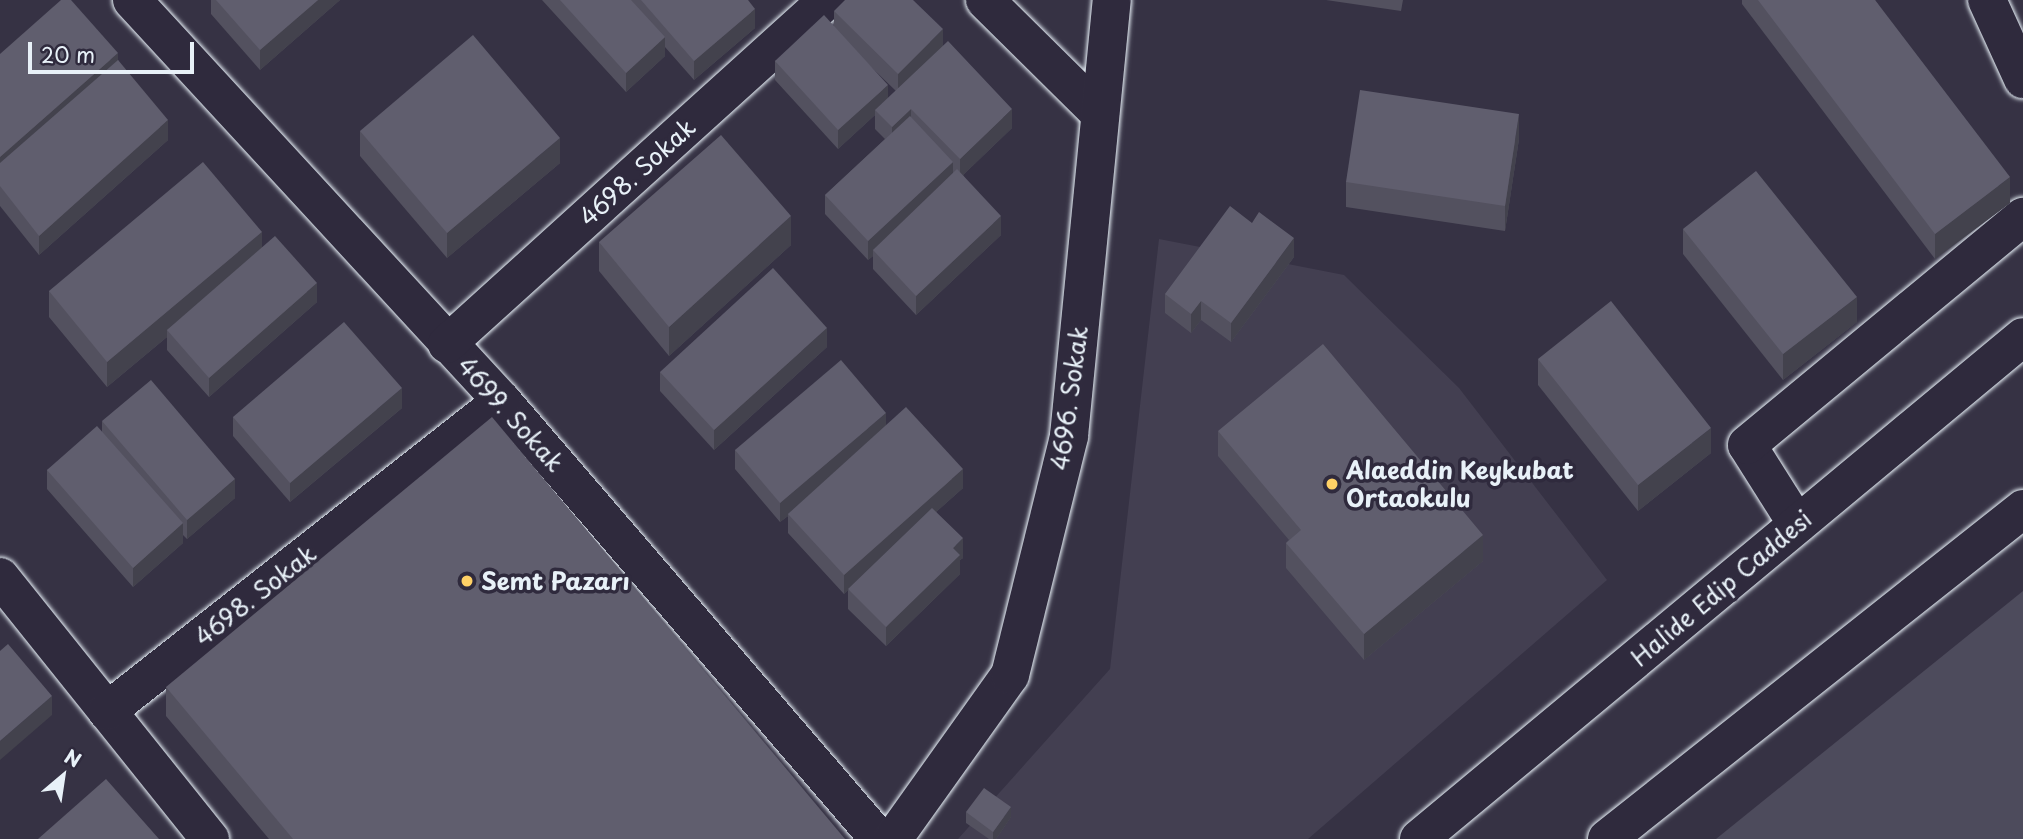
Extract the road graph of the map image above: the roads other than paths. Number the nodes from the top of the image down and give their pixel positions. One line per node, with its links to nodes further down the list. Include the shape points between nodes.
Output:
1 (132, 0): 10 (street, 4699. Sokak)
2 (827, 0): 10 (street, 4698. Sokak)
3 (985, 0): 7 (street)
4 (1112, 0): 7 (street, 4696. Sokak)
5 (1987, 0): 6 (street)
6 (2023, 79)
7 (1099, 113): 18 (street, 4696. Sokak, via 1069,436 1010,675)
8 (2023, 217): 13 (street, via 1747,445)
9 (2023, 337): 13 (street, Halide Edip Caddesi)
10 (447, 344): 11 (street, 4699. Sokak)
11 (502, 401): 15 (street, 4698. Sokak); 17 (street, 4699. Sokak)
12 (2023, 509): 20 (street)
13 (1797, 524): 19 (street, Halide Edip Caddesi)
14 (0, 577): 15 (street)
15 (107, 711): 16 (street)
16 (210, 839)
17 (879, 839)
18 (893, 839)
19 (1419, 839)
20 (1607, 839)

